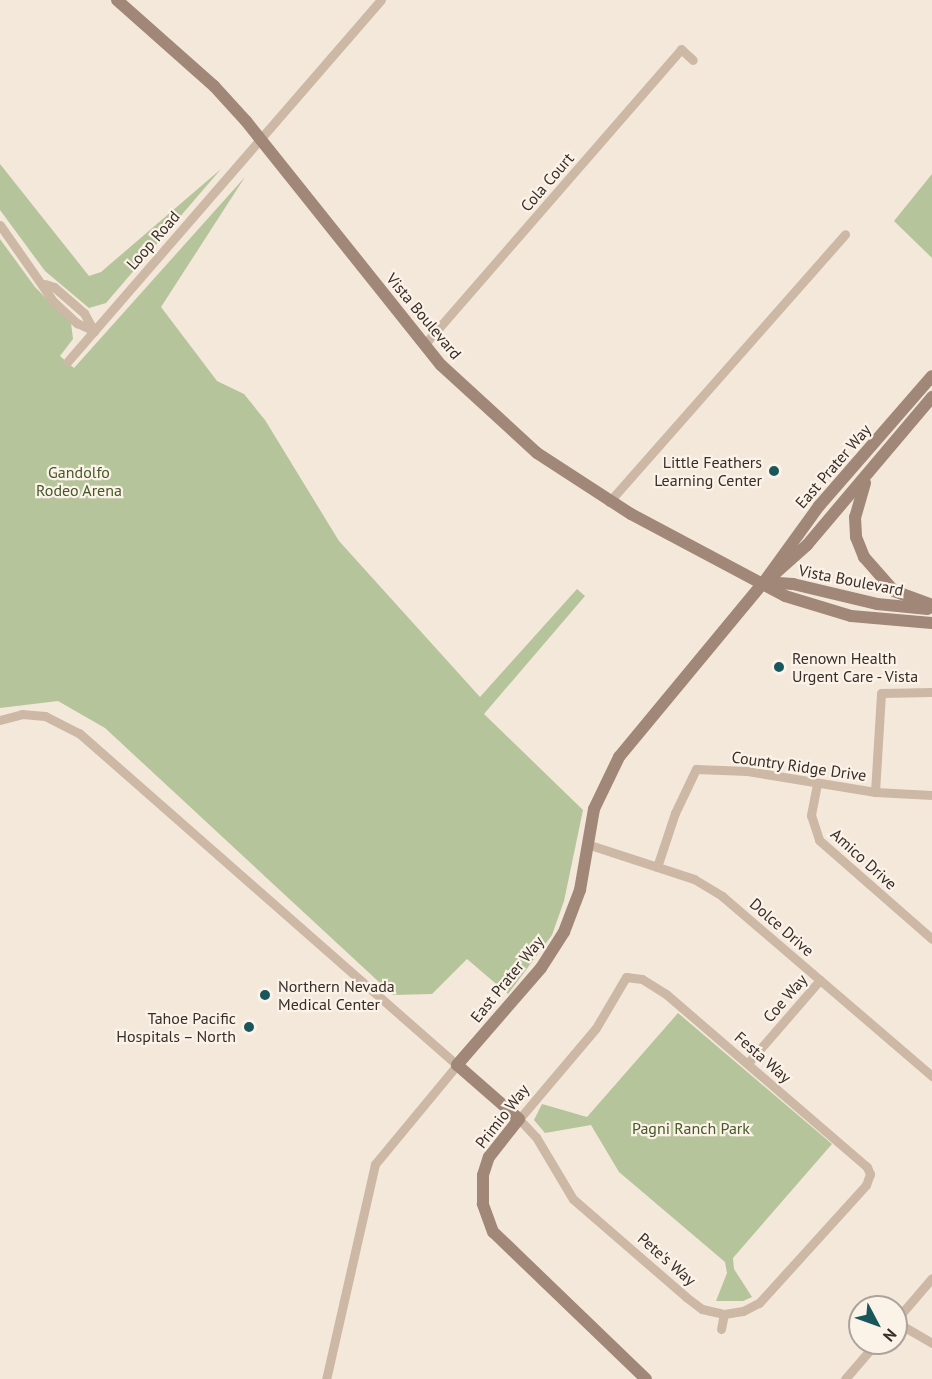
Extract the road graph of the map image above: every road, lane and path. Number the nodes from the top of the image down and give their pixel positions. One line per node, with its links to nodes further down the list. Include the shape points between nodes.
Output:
1 (117, 0): 4 (main road, Vista Boulevard, via 214,86)
2 (381, 0): 4 (street, Loop Road)
3 (693, 60): 8 (street, Cola Court, via 681,50)
4 (261, 140): 7 (street, Loop Road); 8 (main road, Vista Boulevard)
5 (0, 225): 7 (street, via 45,284 53,302 77,323)
6 (845, 234): 13 (street)
7 (94, 331): 9 (street, Loop Road)
8 (424, 345): 13 (main road, Vista Boulevard, via 506,427)
9 (68, 361)
10 (932, 376): 14 (main road, East Prater Way, via 819,506)
11 (932, 397): 12 (main road, East Prater Way)
12 (873, 467): 14 (main road, East Prater Way, via 807,545); 15 (main road, via 856,508 860,548 887,585)
13 (609, 502): 14 (main road, Vista Boulevard)
14 (764, 582): 15 (main road, Vista Boulevard, via 793,584 877,604); 16 (main road, Vista Boulevard, via 785,596 850,616); 22 (main road, East Prater Way, via 619,757 594,808)
15 (932, 607)
16 (932, 623)
17 (932, 692): 20 (street, via 880,693)
18 (0, 720): 28 (street, via 22,714 45,716 79,733)
19 (817, 783): 20 (street, Country Ridge Drive); 23 (street, Country Ridge Drive, via 747,771 696,769 675,813); 24 (street, Amico Drive, via 812,815 819,840)
20 (875, 792): 21 (street, Country Ridge Drive)
21 (932, 795)
22 (587, 844): 23 (street, Dolce Drive); 28 (main road, East Prater Way, via 573,911 553,951)
23 (657, 867): 26 (street, Dolce Drive, via 694,879 722,896)
24 (932, 939)
25 (625, 974): 27 (street, Festa Way, via 666,994); 30 (street, Primio Way, via 596,1028)
26 (820, 980): 27 (street, Coe Way); 29 (street, Dolce Drive)
27 (748, 1063): 33 (street, Festa Way, via 873,1174 770,1294 748,1309)
28 (457, 1065): 30 (main road, Pete's Way); 38 (street, East Prater Way, via 375,1164)
29 (932, 1076)
30 (519, 1119): 33 (street, Pete's Way, via 536,1137 563,1186 582,1208 693,1303); 39 (main road, Primio Way, via 489,1157 483,1175 483,1204 490,1227 506,1248)
31 (932, 1278): 32 (street)
32 (908, 1307)
33 (724, 1314): 35 (street)
34 (908, 1328): 36 (street)
35 (721, 1329)
36 (932, 1343)
37 (866, 1355): 40 (street)
38 (326, 1379)
39 (646, 1379)
40 (845, 1379)

